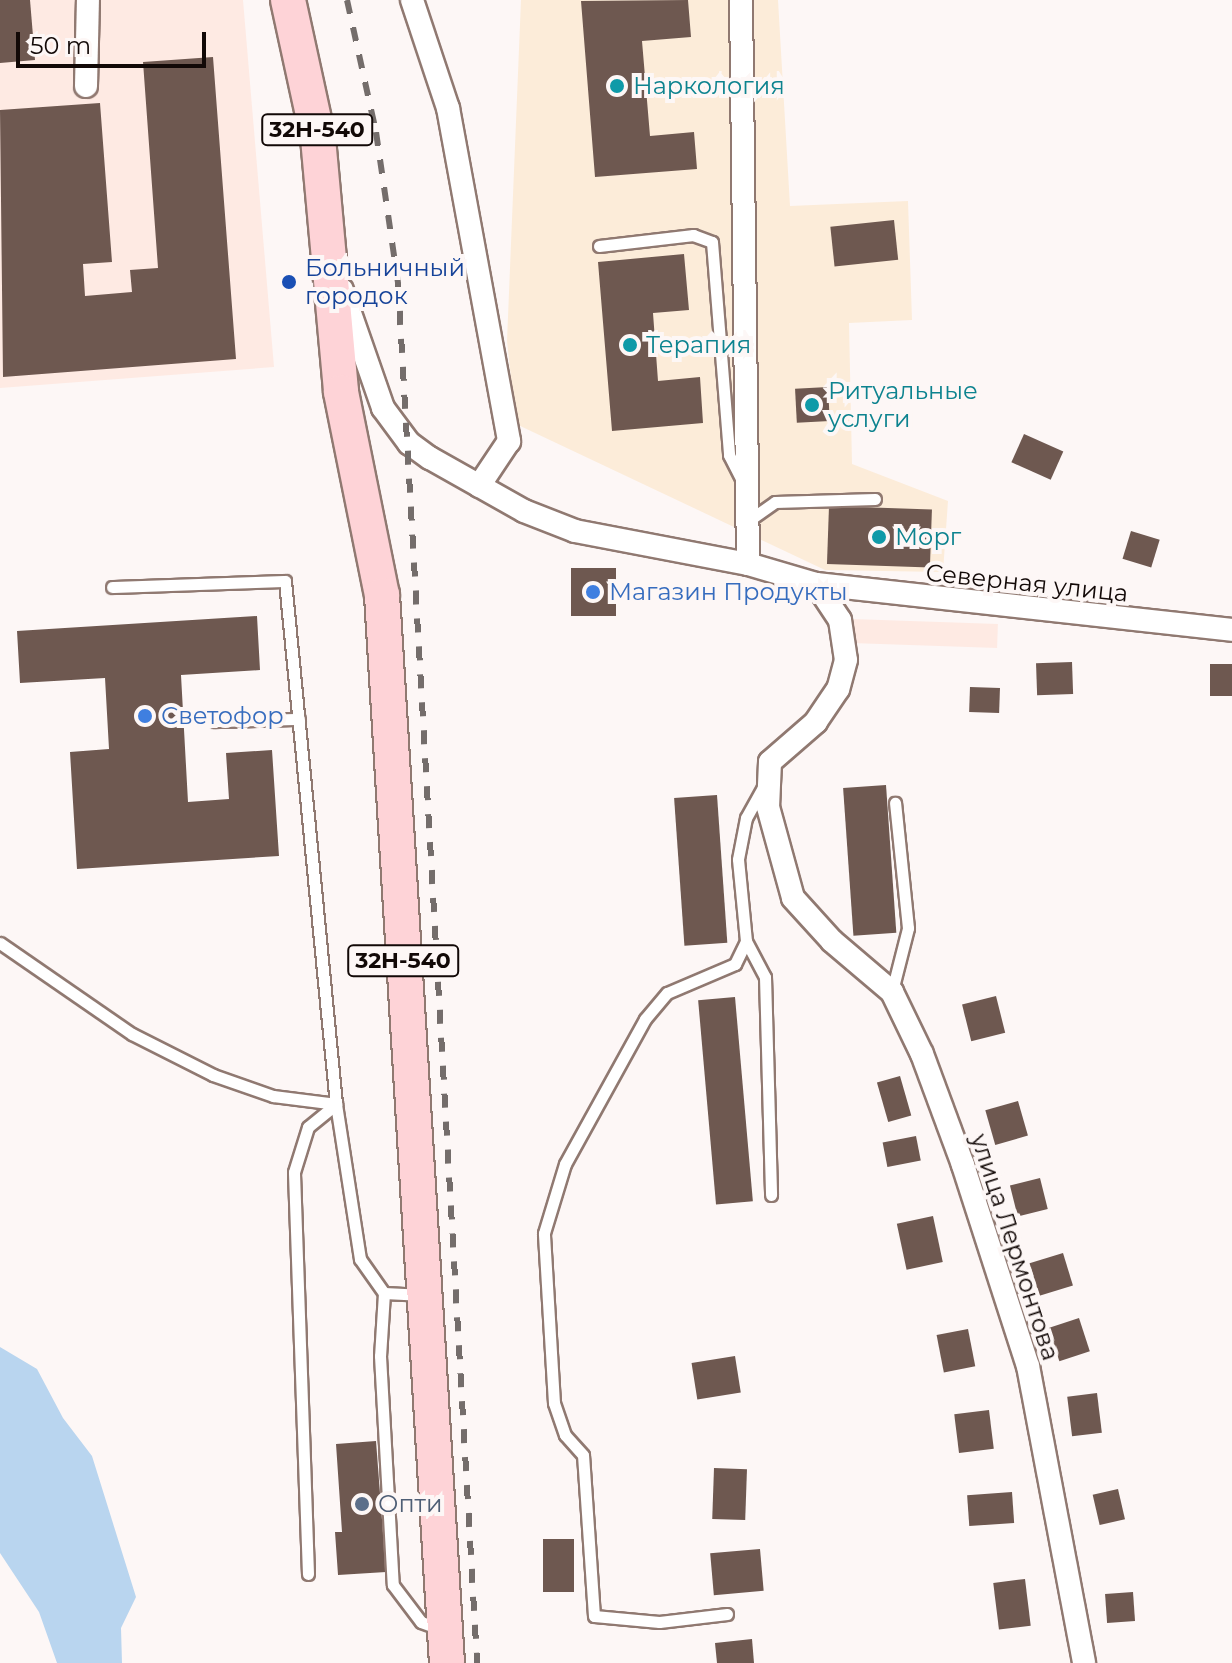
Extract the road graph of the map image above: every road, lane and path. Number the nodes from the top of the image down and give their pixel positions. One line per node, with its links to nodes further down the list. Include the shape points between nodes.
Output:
1 (88, 0): 5 (street)
2 (288, 0): 7 (main road, 32Н-540, via 318,138)
3 (412, 0): 8 (street, via 448,108 509,441)
4 (741, 0): 9 (street)
5 (86, 86)
6 (599, 246): 9 (lane, via 693,235 712,242 729,455)
7 (332, 263): 8 (street, Северная улица, via 383,408 409,443); 26 (main road, 32Н-540, via 341,392 382,595)
8 (479, 486): 12 (street, Северная улица, via 575,531)
9 (747, 493): 11 (street)
10 (875, 499): 11 (lane, via 775,502)
11 (748, 521): 12 (street)
12 (748, 564): 13 (street, Северная улица)
13 (816, 584): 15 (street, Северная улица); 18 (street, via 840,620 846,660 838,689 816,722 770,762)
14 (112, 587): 16 (lane, via 285,581)
15 (1232, 630)
16 (299, 719): 17 (lane); 23 (lane)
17 (215, 721)
18 (770, 777): 20 (lane, via 746,818 738,859); 22 (street, улица Лермонтова, via 768,807 793,898 832,941)
19 (895, 803): 22 (lane, via 908,928)
20 (746, 941): 24 (lane, via 765,977); 28 (lane, via 735,964 667,993 645,1019 565,1164 544,1233 554,1403 565,1435 583,1455 594,1616 615,1622 659,1622)
21 (0, 943): 23 (lane, via 132,1034 213,1075 273,1096)
22 (892, 992): 30 (street, улица Лермонтова, via 922,1054 963,1165 1028,1366)
23 (336, 1104): 25 (lane, via 360,1259); 27 (lane, via 308,1127 294,1172)
24 (771, 1195)
25 (384, 1293): 26 (lane); 29 (lane, via 380,1356 393,1585)
26 (421, 1295): 29 (main road, 32Н-540)
27 (308, 1574)
28 (727, 1614)
29 (445, 1647)
30 (1084, 1663)

